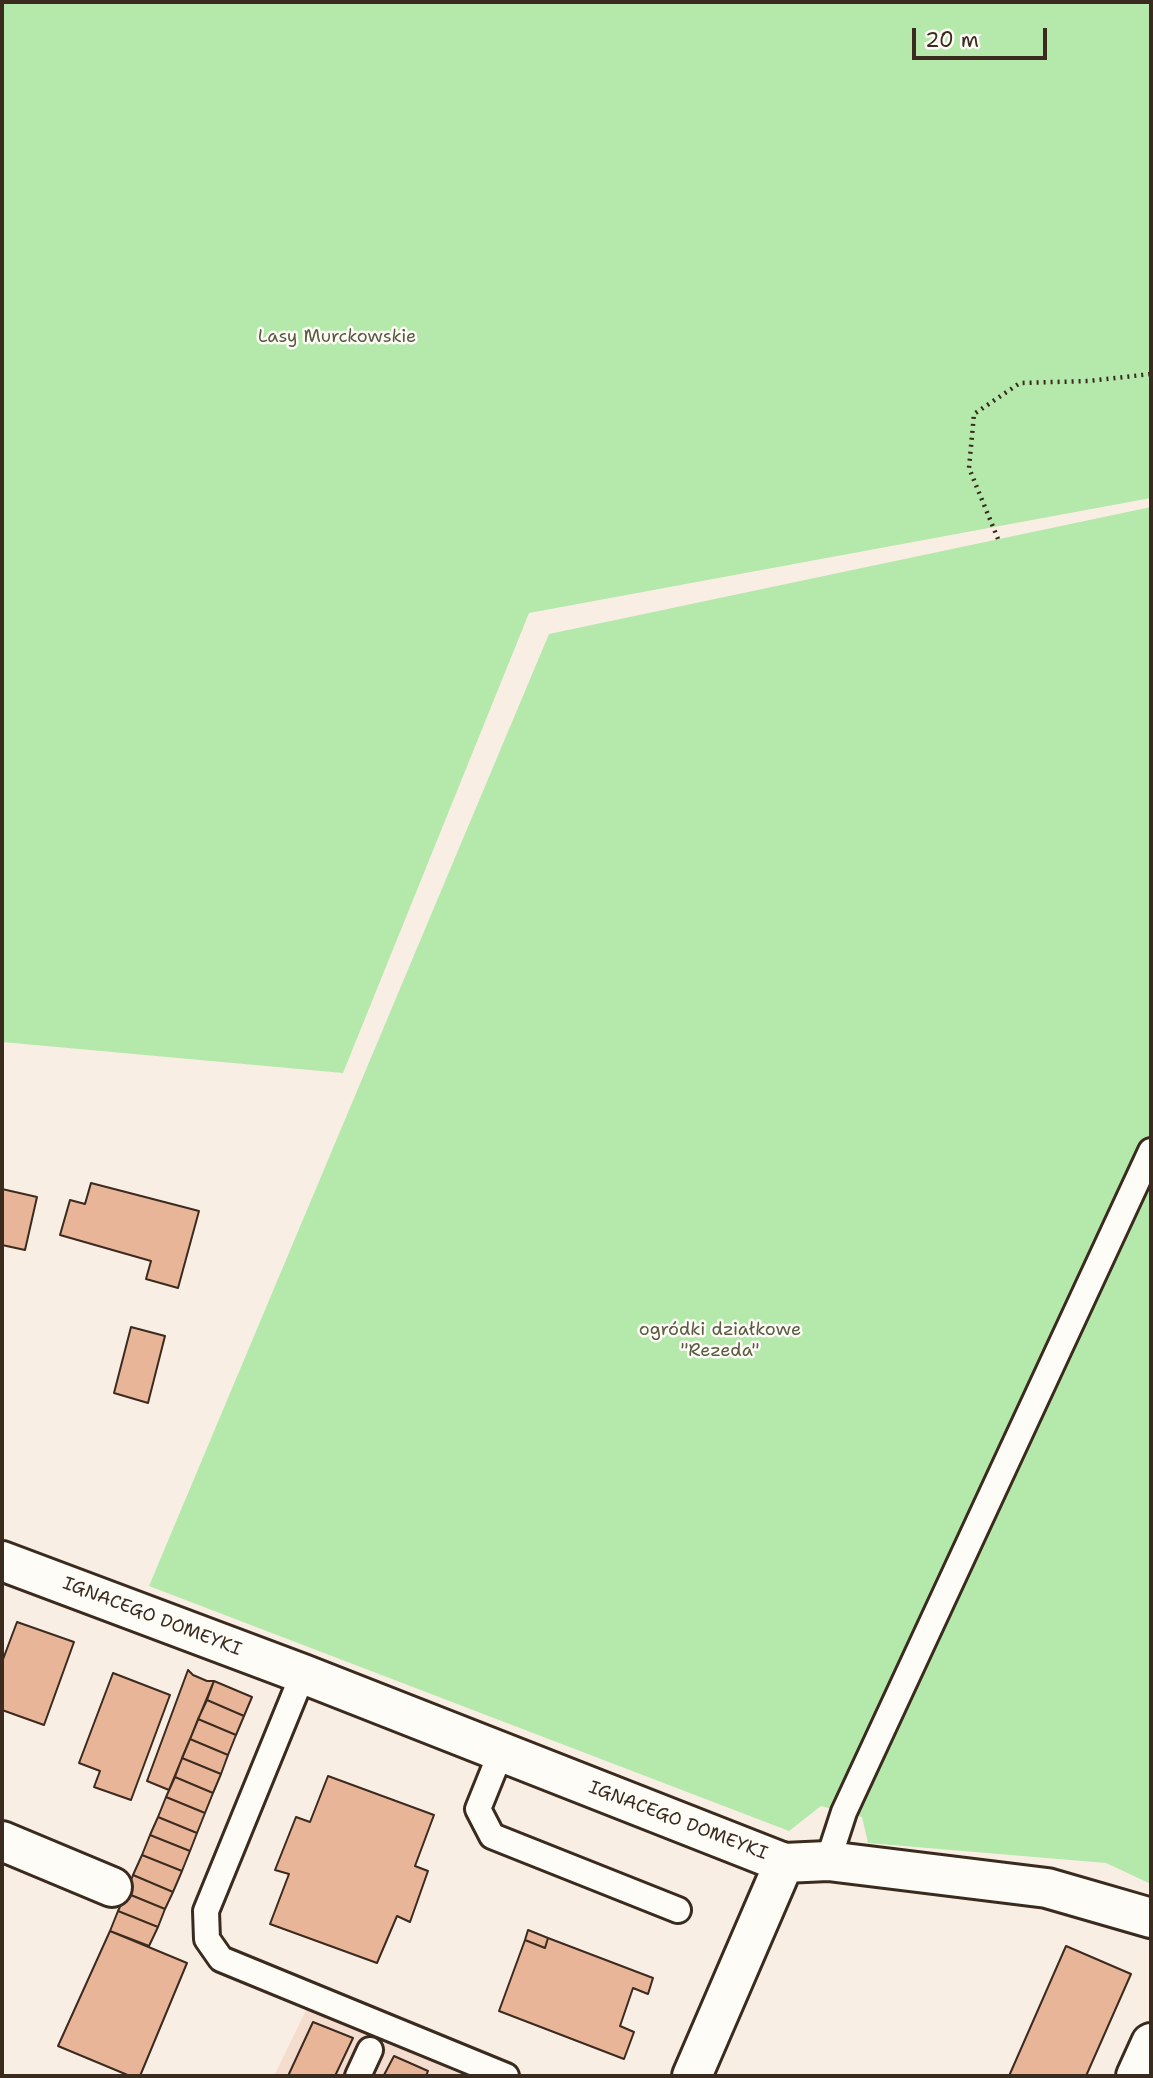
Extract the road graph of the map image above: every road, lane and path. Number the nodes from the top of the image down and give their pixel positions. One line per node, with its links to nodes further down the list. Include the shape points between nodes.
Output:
1 (1151, 374): 2 (path, via 1020,383 974,414 969,468)
2 (998, 539)
3 (1151, 1151): 8 (lane, via 844,1812)
4 (2, 1561): 5 (street, IGNACEGO DOMEYKI)
5 (303, 1674): 6 (street, IGNACEGO DOMEYKI); 16 (lane, via 206,1911 207,1939 221,1959)
6 (501, 1752): 9 (street, IGNACEGO DOMEYKI); 11 (lane, via 478,1809 492,1836)
7 (2, 1841): 10 (street)
8 (828, 1861): 9 (street, IGNACEGO DOMEYKI); 12 (street, IGNACEGO DOMEYKI, via 1047,1888)
9 (784, 1863): 17 (street)
10 (112, 1887)
11 (678, 1910)
12 (1151, 1918)
13 (1151, 2043): 18 (street)
14 (370, 2050): 15 (lane)
15 (358, 2076)
16 (506, 2076)
17 (692, 2076)
18 (1136, 2076)

